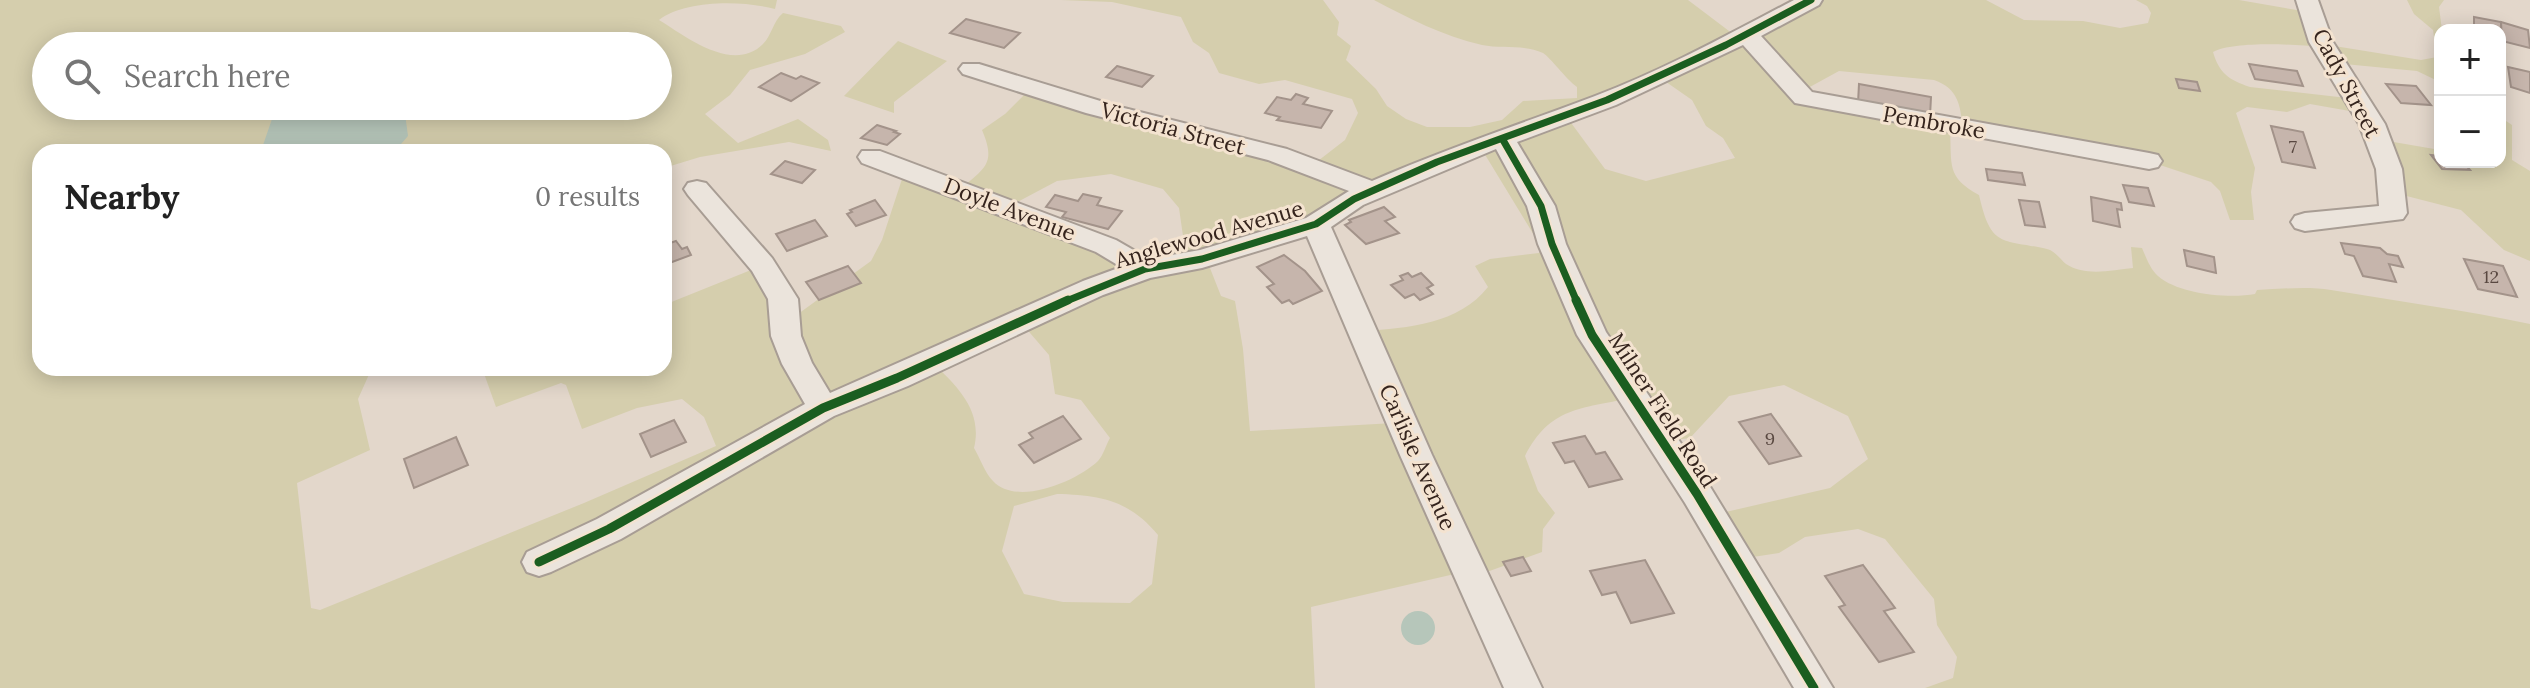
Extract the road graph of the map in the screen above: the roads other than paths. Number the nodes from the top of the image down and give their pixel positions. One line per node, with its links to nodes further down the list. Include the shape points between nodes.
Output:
1 (1811, 0): 3 (street, Anglewood Avenue)
2 (2307, 0): 10 (street, Cady Street, via 2321,42 2372,124 2389,169 2393,213)
3 (1747, 35): 5 (street, Anglewood Avenue, via 1607,100); 7 (street, Pembroke, via 1804,98)
4 (971, 69): 9 (street, Victoria Street, via 1266,152)
5 (1503, 140): 9 (street, Anglewood Avenue); 16 (street, Milner Field Road, via 1541,206 1592,335 1697,494)
6 (871, 157): 12 (street, Doyle Avenue, via 1106,246)
7 (2149, 161)
8 (697, 189): 13 (street, via 762,265 783,299 786,335)
9 (1372, 191): 11 (street, Anglewood Avenue)
10 (2305, 222)
11 (1316, 224): 12 (street, Anglewood Avenue, via 1202,259); 15 (street, Carlisle Avenue)
12 (1145, 269): 13 (street, Anglewood Avenue)
13 (823, 408): 14 (street, Anglewood Avenue, via 609,529)
14 (539, 562)
15 (1523, 688)
16 (1814, 688)

